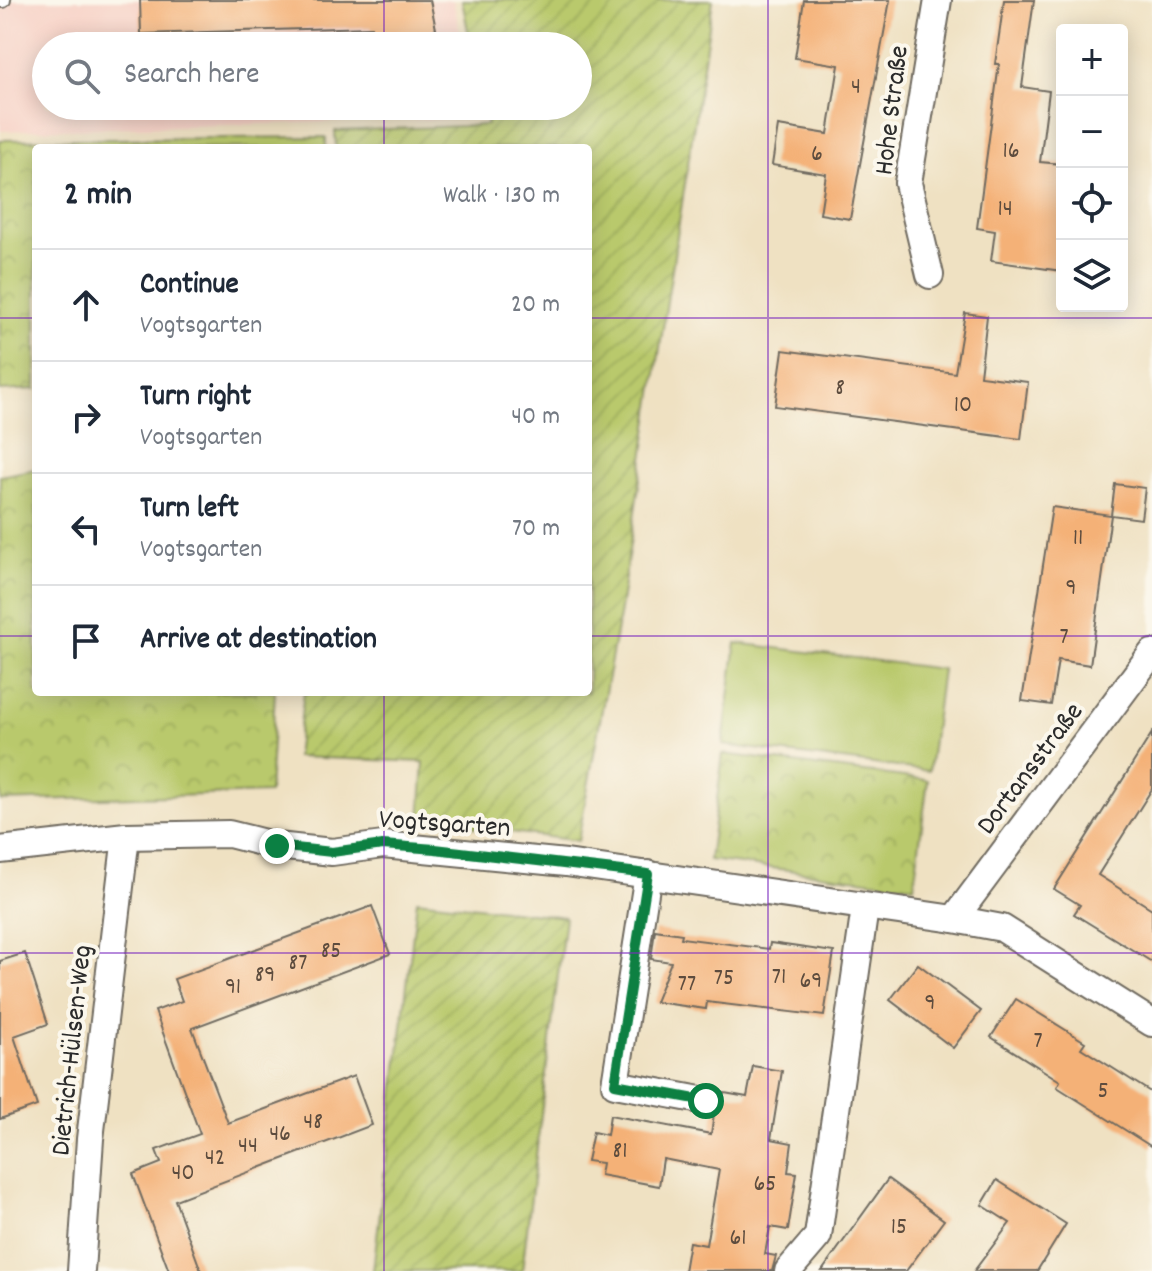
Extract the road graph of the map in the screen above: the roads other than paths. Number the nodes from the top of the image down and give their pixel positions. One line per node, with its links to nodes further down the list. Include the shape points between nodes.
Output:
1 (938, 0): 2 (street, Hohe Straße, via 908,183)
2 (930, 275)
3 (1152, 653): 8 (street, Dortansstraße)
4 (126, 836): 5 (street, Vogtsgarten); 6 (street, Vogtsgarten, via 229,834 332,852 383,845); 11 (street, Dietrich-Hülsen-Weg, via 90,1139)
5 (0, 850)
6 (648, 874): 7 (street, Vogtsgarten); 10 (street, via 615,1084)
7 (865, 908): 8 (street, Vogtsgarten); 12 (street, via 818,1236)
8 (954, 919): 9 (street, Vogtsgarten, via 1002,928)
9 (1152, 1023)
10 (706, 1101)
11 (81, 1271)
12 (788, 1271)

